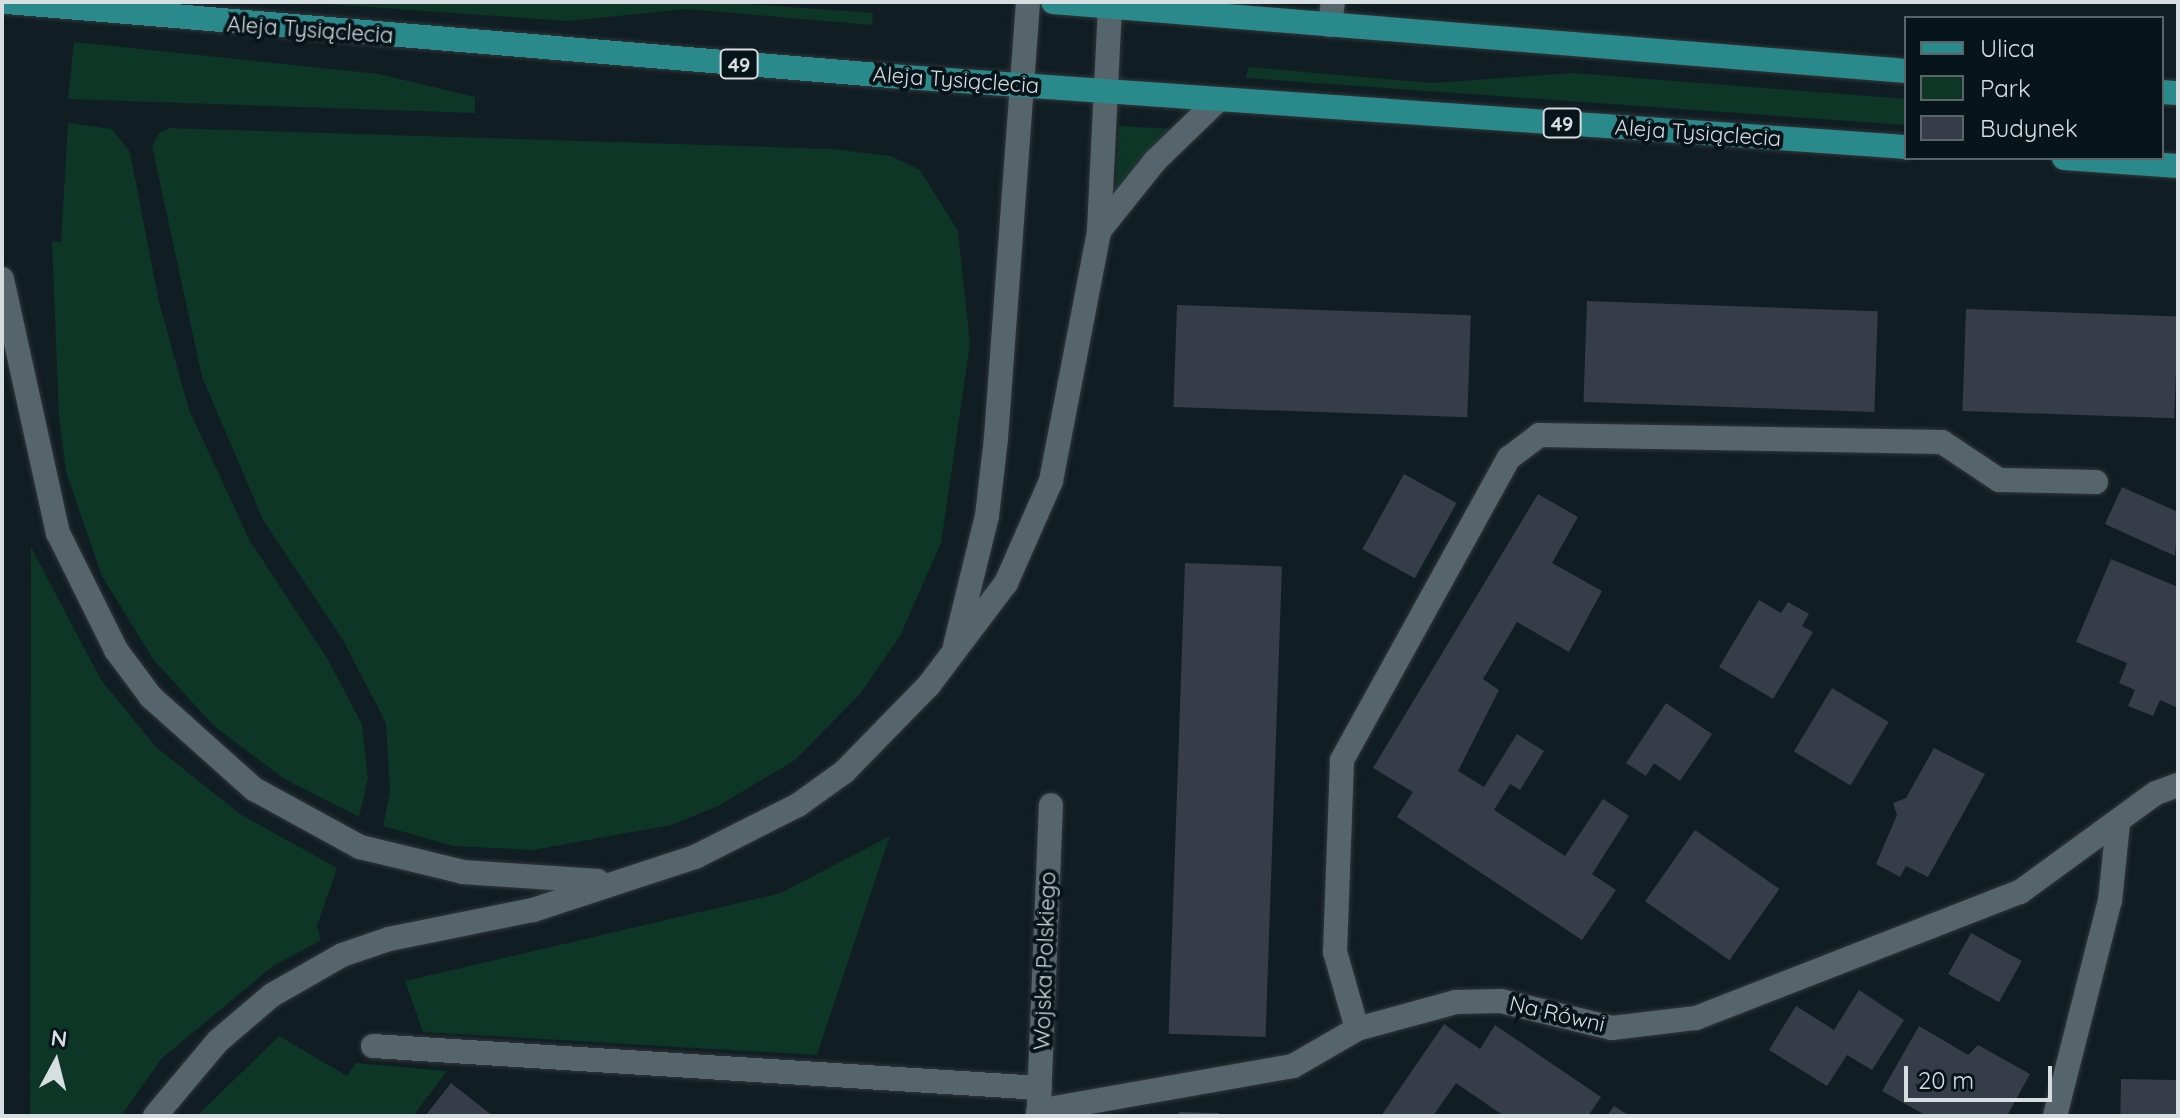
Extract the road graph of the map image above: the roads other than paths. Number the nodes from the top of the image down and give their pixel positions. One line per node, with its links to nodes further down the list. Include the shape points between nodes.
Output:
1 (7, 2): 8 (main road, Aleja Tysiąclecia / 49)
2 (1028, 2): 8 (main road)
3 (1053, 2): 4 (main road)
4 (1110, 4): 5 (main road); 9 (main road)
5 (1221, 10): 6 (main road)
6 (1332, 13): 7 (main road)
7 (1904, 71)
8 (1021, 85): 9 (main road, Aleja Tysiąclecia); 17 (main road, via 987,516)
9 (1106, 91): 10 (main road, Aleja Tysiąclecia / 49); 14 (main road)
10 (1219, 99): 11 (main road, Aleja Tysiąclecia / 49); 14 (main road, via 1155,161)
11 (1904, 147)
12 (2092, 160): 13 (main road)
13 (2178, 166)
14 (1099, 231): 17 (main road, via 1051,481 1006,583)
15 (2, 279): 21 (main road, via 58,533 116,650 151,697 201,747 254,789 360,847 463,872)
16 (2096, 482): 22 (main road, via 1999,480 1942,442 1539,435 1509,458 1342,760 1335,952)
17 (954, 650): 21 (main road, via 889,730 798,805 695,857)
18 (2178, 785): 20 (main road, Na Równi, via 2156,793)
19 (1051, 805): 24 (main road, Wojska Polskiego)
20 (2118, 824): 22 (main road, Na Równi, via 2020,892 1696,1018 1612,1028 1501,1001 1456,1002); 26 (main road, via 2110,901)
21 (609, 881): 25 (main road, via 533,910 389,939 342,955 272,995 218,1041)
22 (1357, 1029): 24 (main road, Na Równi, via 1293,1066)
23 (373, 1046): 24 (main road, Na Równi)
24 (1039, 1105)
25 (155, 1116)
26 (2055, 1116)

